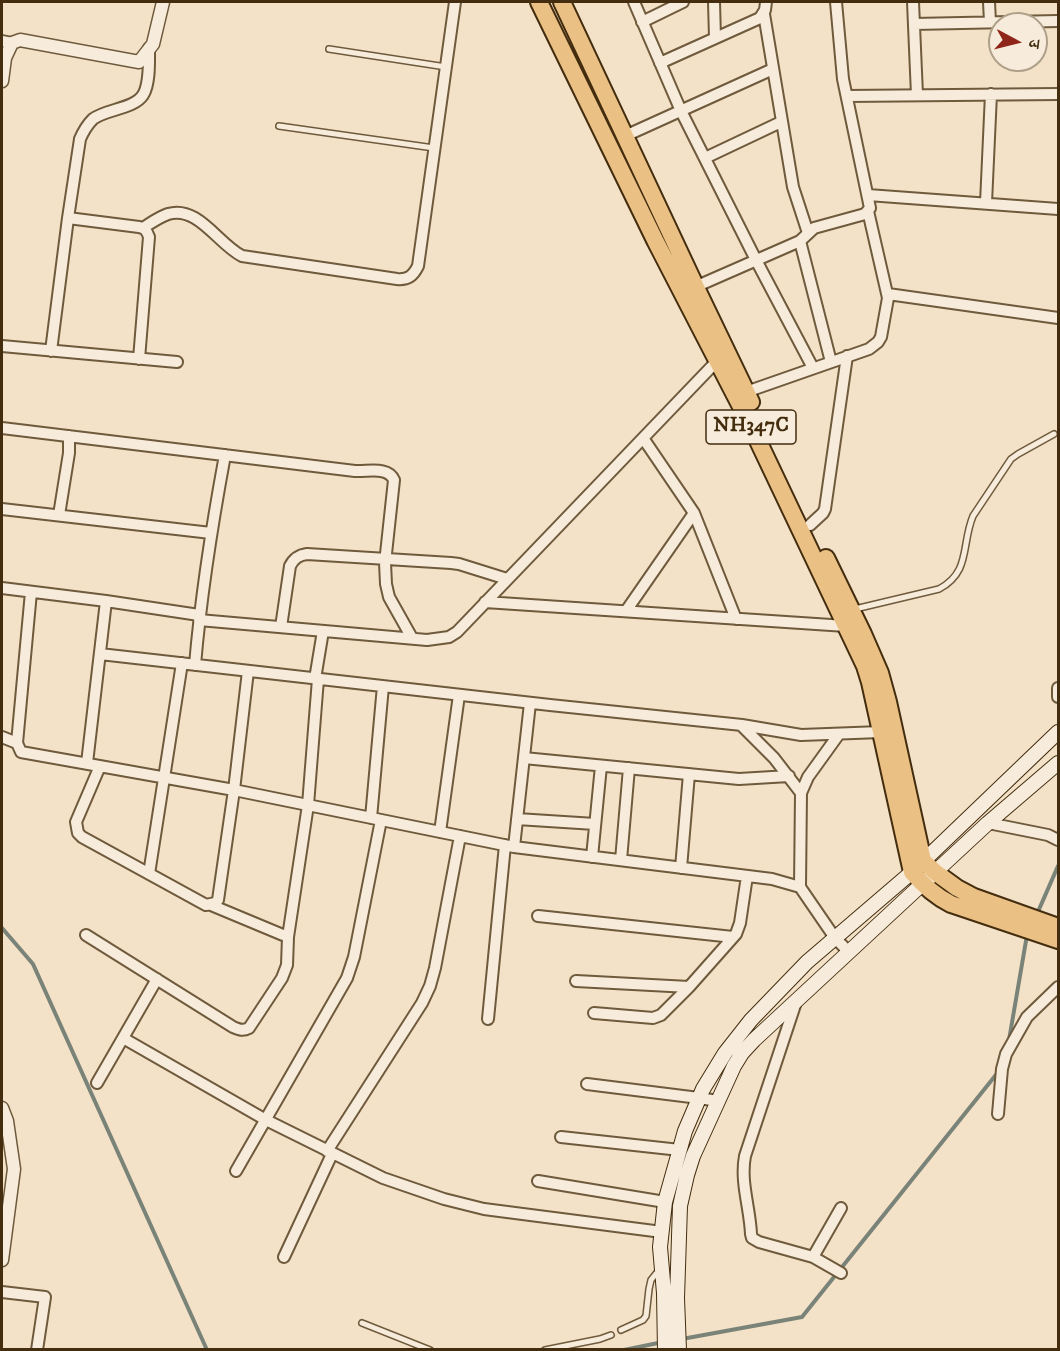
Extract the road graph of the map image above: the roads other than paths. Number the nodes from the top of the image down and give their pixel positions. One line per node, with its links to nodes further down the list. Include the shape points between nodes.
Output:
1 (163, 2): 19 (street)
2 (455, 2): 22 (street)
3 (539, 2): 16 (highway, NH347C)
4 (561, 2): 12 (highway, NH347C)
5 (634, 2): 13 (street)
6 (683, 2): 13 (street)
7 (714, 2): 17 (street)
8 (766, 2): 11 (street)
9 (836, 2): 28 (street)
10 (914, 2): 15 (street)
11 (764, 14): 17 (street); 23 (street)
12 (569, 18): 16 (highway); 32 (highway, NH347C)
13 (642, 22): 21 (street)
14 (988, 22): 15 (street)
15 (914, 24): 27 (street)
16 (551, 26): 50 (highway, NH347C)
17 (715, 38): 21 (street)
18 (7, 42): 19 (street, via 20,40 138,62); 24 (street)
19 (149, 48): 39 (street, via 143,95 101,114 80,139)
20 (329, 49): 22 (lane)
21 (660, 63): 29 (street)
22 (446, 67): 33 (street)
23 (773, 69): 29 (street); 30 (street)
24 (2, 81)
25 (991, 94): 26 (street); 27 (street); 36 (street)
26 (1059, 94)
27 (917, 95): 28 (street)
28 (847, 96): 35 (street)
29 (681, 111): 32 (street); 34 (street)
30 (782, 122): 34 (street); 41 (street)
31 (279, 126): 33 (lane)
32 (625, 136): 43 (highway, NH347C)
33 (435, 148): 40 (street, via 418,266 414,274 403,280 243,256 195,217 185,214 167,214)
34 (705, 158): 42 (street)
35 (868, 195): 36 (street); 38 (street)
36 (986, 203): 37 (street)
37 (1059, 209)
38 (868, 211): 41 (street, via 814,228); 44 (street)
39 (68, 218): 40 (street); 47 (street)
40 (143, 228): 49 (street, via 149,237)
41 (804, 237): 42 (street); 51 (street)
42 (756, 260): 43 (street); 53 (street)
43 (695, 287): 54 (highway, NH347C)
44 (888, 294): 45 (street); 48 (street, via 878,342)
45 (1059, 318)
46 (2, 346): 47 (street)
47 (51, 351): 49 (street)
48 (847, 356): 51 (street); 63 (street, via 825,509)
49 (139, 359): 52 (street)
50 (717, 361): 58 (street); 73 (highway, NH347C)
51 (831, 362): 53 (street)
52 (177, 363)
53 (813, 368): 54 (street)
54 (746, 392): 63 (highway, NH347C)
55 (2, 428): 57 (street)
56 (1054, 434): 73 (lane, via 1011,459 973,516 963,561 949,584)
57 (69, 436): 59 (street); 62 (street)
58 (643, 438): 61 (street); 66 (street)
59 (225, 455): 64 (street); 65 (street, via 388,472 394,480)
60 (2, 509): 62 (street)
61 (694, 513): 71 (street); 74 (street)
62 (59, 515): 64 (street)
63 (810, 525): 73 (highway, NH347C)
64 (211, 533): 72 (street)
65 (386, 559): 66 (street, via 459,564); 75 (street, via 300,555 290,566); 77 (street, via 388,597)
66 (507, 579): 70 (street)
67 (2, 588): 68 (street)
68 (31, 592): 69 (street); 93 (street)
69 (106, 601): 72 (street); 78 (street)
70 (485, 602): 71 (street); 77 (street, via 449,637)
71 (626, 611): 74 (street)
72 (199, 618): 75 (street); 80 (street)
73 (849, 618): 74 (street); 89 (highway, NH347C, via 868,674); 103 (highway, NH347C, via 880,673)
74 (736, 619)
75 (281, 627): 76 (street)
76 (323, 631): 77 (street); 82 (street)
77 (412, 638)
78 (99, 654): 79 (street); 96 (street)
79 (182, 663): 80 (street); 102 (street)
80 (195, 665): 81 (street)
81 (248, 671): 82 (street); 104 (street)
82 (317, 679): 83 (street); 106 (street)
83 (382, 686): 85 (street); 107 (street)
84 (1059, 688): 86 (street)
85 (459, 695): 87 (street); 111 (street)
86 (1059, 697)
87 (530, 703): 88 (street); 94 (street)
88 (742, 725): 91 (street, via 801,735); 101 (street)
89 (881, 732): 91 (street); 103 (highway, NH347C)
90 (1059, 732): 118 (main road)
91 (839, 734): 105 (street, via 807,777)
92 (2, 737): 93 (street)
93 (17, 742): 96 (street, via 21,752)
94 (524, 758): 98 (street); 108 (street)
95 (1059, 763): 109 (main road)
96 (87, 764): 97 (street)
97 (100, 766): 102 (street); 119 (street, via 76,822 78,832)
98 (601, 766): 99 (street); 110 (street)
99 (629, 768): 100 (street); 116 (street)
100 (689, 774): 101 (street, via 739,779); 117 (street)
101 (789, 776): 105 (street)
102 (163, 777): 104 (street); 119 (street)
103 (900, 785): 118 (highway, NH347C)
104 (234, 790): 106 (street); 122 (street, via 218,900)
105 (801, 793): 121 (street)
106 (308, 805): 107 (street); 132 (street, via 287,965 249,1028 239,1030)
107 (376, 819): 111 (street); 146 (street, via 347,978)
108 (517, 819): 110 (street); 114 (street)
109 (988, 823): 113 (street); 118 (main road)
110 (595, 824): 115 (street)
111 (440, 832): 112 (street)
112 (460, 836): 114 (street); 149 (street, via 430,986)
113 (1059, 840)
114 (510, 846): 115 (street); 138 (street)
115 (592, 857): 116 (street)
116 (621, 860): 117 (street)
117 (681, 868): 120 (street)
118 (923, 872): 123 (highway, via 974,897); 129 (main road); 131 (main road)
119 (149, 874): 122 (street)
120 (747, 876): 121 (street); 128 (street, via 740,923)
121 (800, 887): 129 (street)
122 (211, 905): 127 (street)
123 (990, 910): 125 (highway); 130 (highway)
124 (538, 916): 128 (street)
125 (1059, 927)
126 (86, 935): 132 (street)
127 (284, 935)
128 (733, 937): 134 (street)
129 (835, 938): 131 (street); 142 (main road, via 751,1020 724,1053)
130 (1059, 940)
131 (849, 952): 136 (main road)
132 (157, 980): 139 (street)
133 (576, 981): 134 (street)
134 (689, 987): 137 (street, via 657,1017)
135 (1059, 987): 145 (street, via 1027,1017 1006,1054)
136 (797, 1001): 143 (main road, via 742,1053); 157 (street, via 745,1156 744,1172 752,1238)
137 (594, 1012)
138 (488, 1020)
139 (123, 1038): 140 (street); 146 (street)
140 (97, 1083)
141 (587, 1084): 142 (street)
142 (699, 1098): 143 (street); 148 (main road)
143 (718, 1101): 162 (main road, via 693,1156 684,1188)
144 (2, 1108): 155 (street, via 14,1169)
145 (998, 1114)
146 (266, 1120): 149 (street); 150 (street)
147 (561, 1137): 148 (street)
148 (680, 1150): 152 (main road)
149 (330, 1152): 154 (street, via 382,1178 465,1205); 156 (street)
150 (236, 1171)
151 (538, 1181): 152 (street)
152 (665, 1202): 154 (main road)
153 (841, 1208): 157 (street)
154 (662, 1232): 159 (main road)
155 (3, 1235): 158 (street)
156 (284, 1257)
157 (813, 1257): 160 (street)
158 (2, 1260)
159 (662, 1266): 162 (main road); 164 (lane, via 651,1280 646,1316)
160 (841, 1273)
161 (2, 1292): 166 (street, via 45,1297)
162 (670, 1295): 169 (main road); 170 (main road)
163 (362, 1323): 167 (lane)
164 (621, 1330)
165 (611, 1335): 168 (lane)
166 (37, 1350)
167 (430, 1350)
168 (545, 1350)
169 (665, 1350)
170 (679, 1350)

